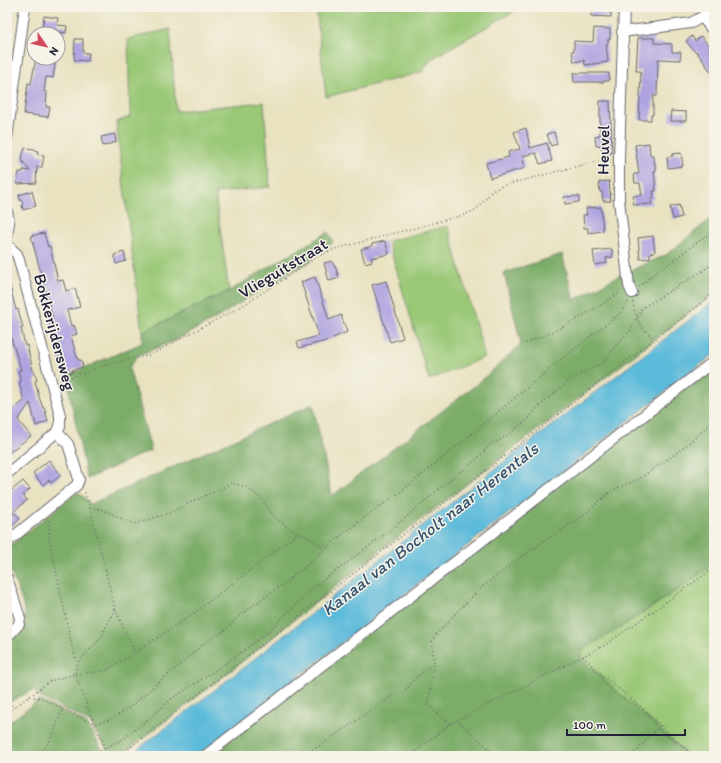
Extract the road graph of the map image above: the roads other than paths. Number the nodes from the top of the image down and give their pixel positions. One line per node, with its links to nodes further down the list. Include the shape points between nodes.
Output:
1 (25, 7): 7 (street)
2 (624, 7): 5 (street, Heuvel)
3 (714, 7): 4 (street)
4 (702, 17): 5 (street, via 682,25); 6 (street)
5 (622, 32): 11 (street, Heuvel, via 619,200)
6 (714, 32)
7 (7, 138)
8 (7, 211): 9 (street)
9 (7, 237)
10 (7, 245): 13 (street, Bokkerijdersweg, via 20,260 60,415 60,427)
11 (630, 289)
12 (714, 361): 18 (street)
13 (57, 432): 14 (street); 15 (street, via 68,444 79,479 77,485)
14 (7, 474)
15 (7, 542)
16 (7, 578): 17 (street, via 20,618 19,624)
17 (7, 637)
18 (205, 756)

